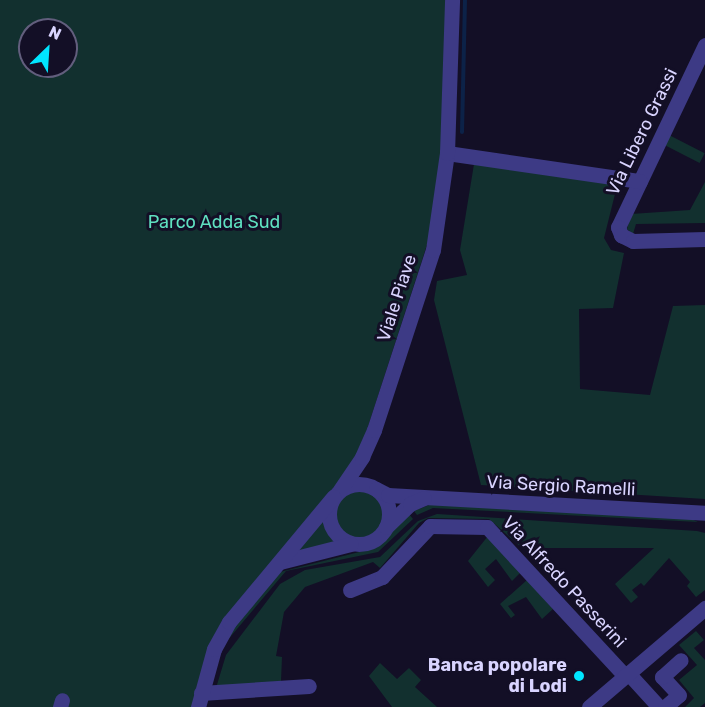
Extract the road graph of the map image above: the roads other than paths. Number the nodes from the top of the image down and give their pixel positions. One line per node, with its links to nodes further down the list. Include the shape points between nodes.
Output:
1 (452, 0): 3 (street, Viale Piave)
2 (705, 45): 4 (street, Via Libero Grassi)
3 (447, 153): 4 (street); 6 (street, Viale Piave, via 433,250)
4 (640, 181): 5 (street, Via Libero Grassi, via 619,222 621,235 633,240)
5 (705, 239)
6 (365, 451): 7 (street, Viale Piave, via 364,470); 8 (street, Viale Piave)
7 (374, 488): 8 (street, via 355,484); 9 (street, Via Sergio Ramelli, via 388,495); 13 (street, Viale Piave, via 388,507)
8 (337, 494): 14 (street, Viale Piave, via 329,506 330,525); 15 (street, Viale Piave)
9 (436, 498): 10 (street, Via Sergio Ramelli); 13 (street, Via Sergio Ramelli, via 414,502)
10 (683, 513): 11 (street, Via Sergio Ramelli); 12 (street, Via Sergio Ramelli)
11 (705, 513)
12 (705, 521)
13 (386, 527): 14 (street, Viale Piave, via 371,542)
14 (351, 544): 15 (street, Viale Piave, via 292,556)
15 (271, 570): 23 (street, Viale Piave, via 221,634)
16 (350, 590): 19 (street, Via Alfredo Passerini, via 382,577 430,526 487,527)
17 (705, 608): 19 (street)
18 (681, 660): 20 (street, via 662,677)
19 (626, 674): 22 (street, Via Alfredo Passerini); 24 (street)
20 (665, 680): 22 (street); 26 (street, via 679,695)
21 (309, 686): 23 (street)
22 (648, 695): 25 (street, Via Alfredo Passerini)
23 (200, 700)
24 (590, 707)
25 (659, 707)
26 (665, 707)

